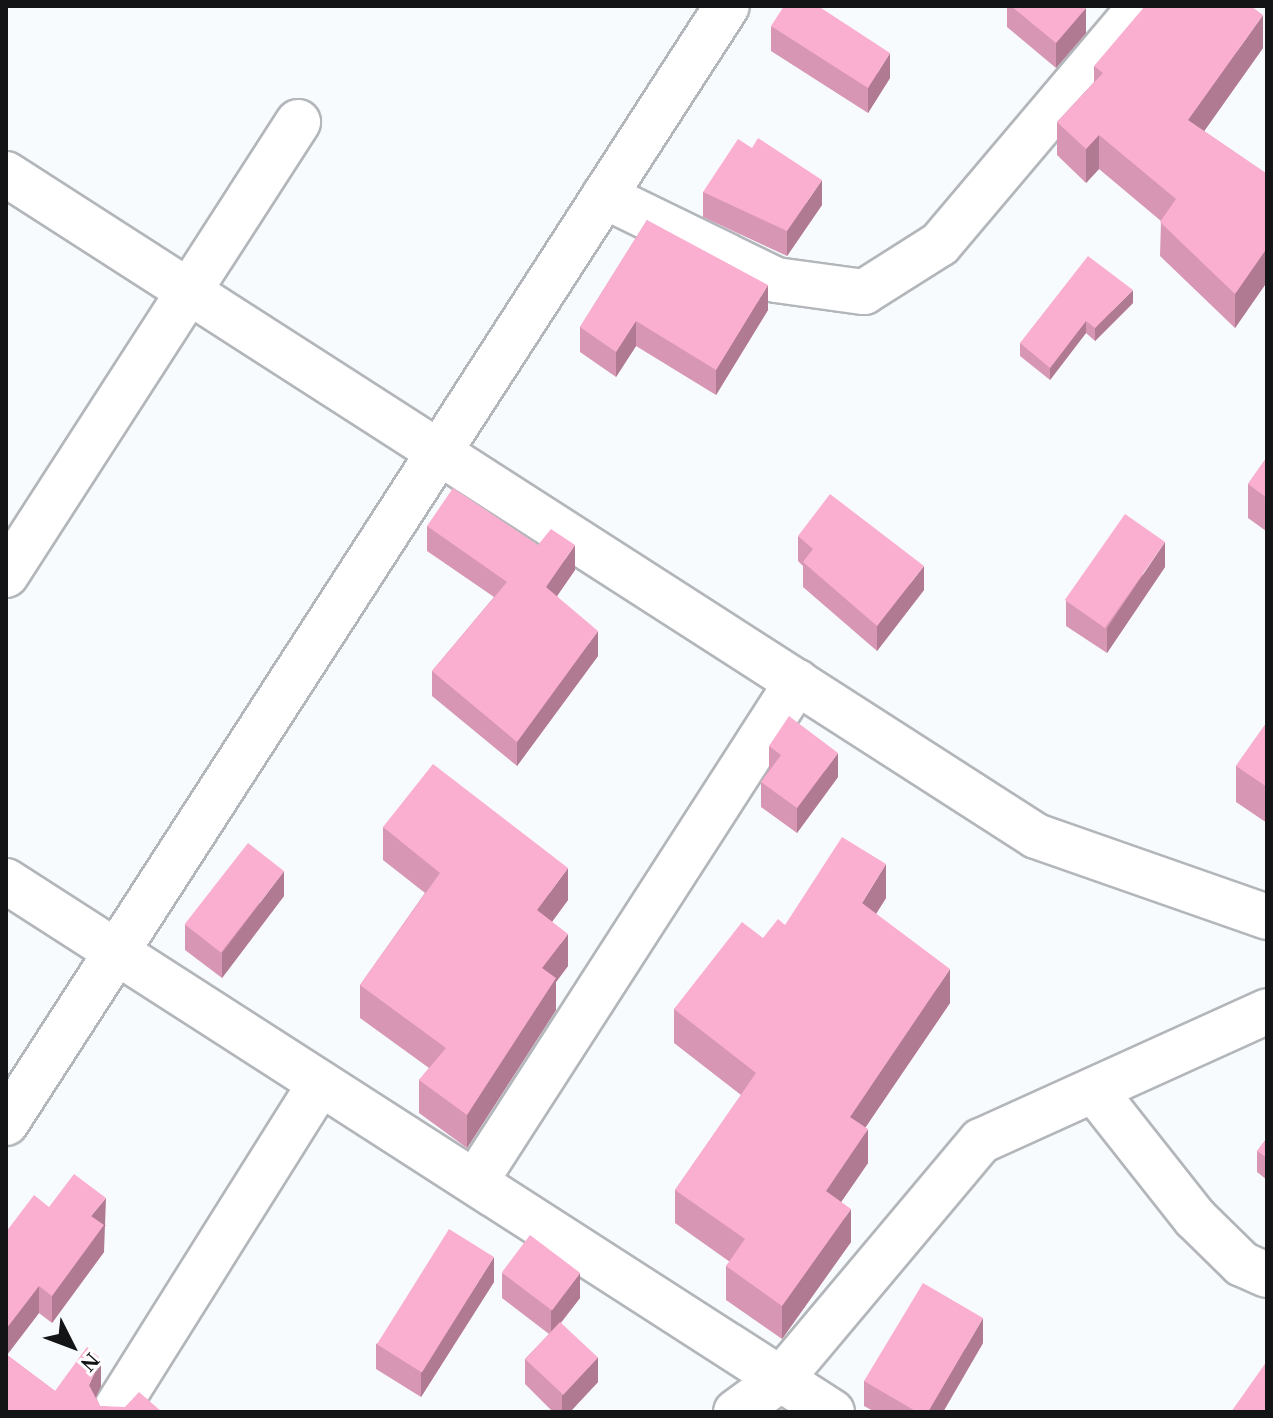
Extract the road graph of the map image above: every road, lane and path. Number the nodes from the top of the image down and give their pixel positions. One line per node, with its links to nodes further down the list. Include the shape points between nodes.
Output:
1 (727, 6): 5 (street)
2 (1141, 6): 5 (street, via 940,244 864,292 776,280)
3 (298, 122): 6 (street)
4 (6, 174): 6 (street)
5 (604, 196): 7 (street)
6 (189, 291): 7 (street); 8 (street)
7 (439, 452): 9 (street); 12 (street)
8 (6, 575)
9 (797, 682): 11 (street, via 1036,836); 17 (street)
10 (6, 881): 12 (street)
11 (1267, 917)
12 (117, 952): 14 (street); 16 (street)
13 (1267, 1011): 15 (street)
14 (320, 1083): 17 (street); 20 (street)
15 (1097, 1094): 18 (street, via 1195,1218 1242,1264); 19 (street, via 981,1141)
16 (6, 1123)
17 (475, 1182): 19 (street)
18 (1267, 1275)
19 (781, 1379): 21 (street); 22 (street)
20 (114, 1412)
21 (736, 1412)
22 (832, 1412)

